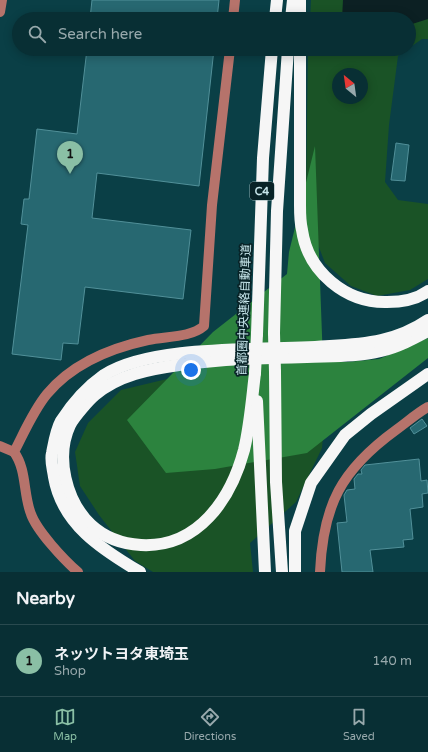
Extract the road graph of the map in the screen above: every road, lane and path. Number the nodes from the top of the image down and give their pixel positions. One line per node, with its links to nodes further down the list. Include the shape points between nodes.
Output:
1 (2, 0): 6 (street)
2 (235, 0): 7 (street)
3 (277, 0): 8 (highway)
4 (293, 0): 9 (highway)
5 (300, 0): 10 (highway)
6 (0, 12)
7 (234, 12)
8 (276, 12)
9 (292, 12)
10 (300, 12)
11 (229, 56): 22 (street, via 212,205 204,326 193,333 128,345 84,364 47,394)
12 (271, 56): 18 (highway, 首都圏中央連絡自動車道 / C4, bridge, via 263,158)
13 (288, 56): 26 (highway, C4, bridge, via 277,211 274,333 276,482)
14 (300, 56): 15 (highway, via 300,206 302,231 312,258 329,282 350,295 373,302 398,302 423,295)
15 (428, 291)
16 (428, 320): 24 (highway, via 414,329 374,343 178,354 137,361 105,375 81,394 60,422 51,457 56,490 72,520 92,541)
17 (428, 331): 18 (highway, via 381,351 350,355 215,360 151,368 118,380 96,394 71,424 63,453 67,484 77,508 92,526 117,541 142,545 168,542 196,530 215,511 232,484 244,449)
18 (255, 373): 25 (highway, 首都圏中央連絡自動車道 / C4)
19 (428, 374): 27 (highway, via 345,435 311,483 295,531)
20 (428, 408): 28 (street, via 372,448 344,480 326,520)
21 (0, 446): 22 (street)
22 (14, 452): 23 (street, via 21,462 31,516 60,555)
23 (78, 572)
24 (140, 572)
25 (265, 572)
26 (282, 572)
27 (295, 572)
28 (320, 572)

